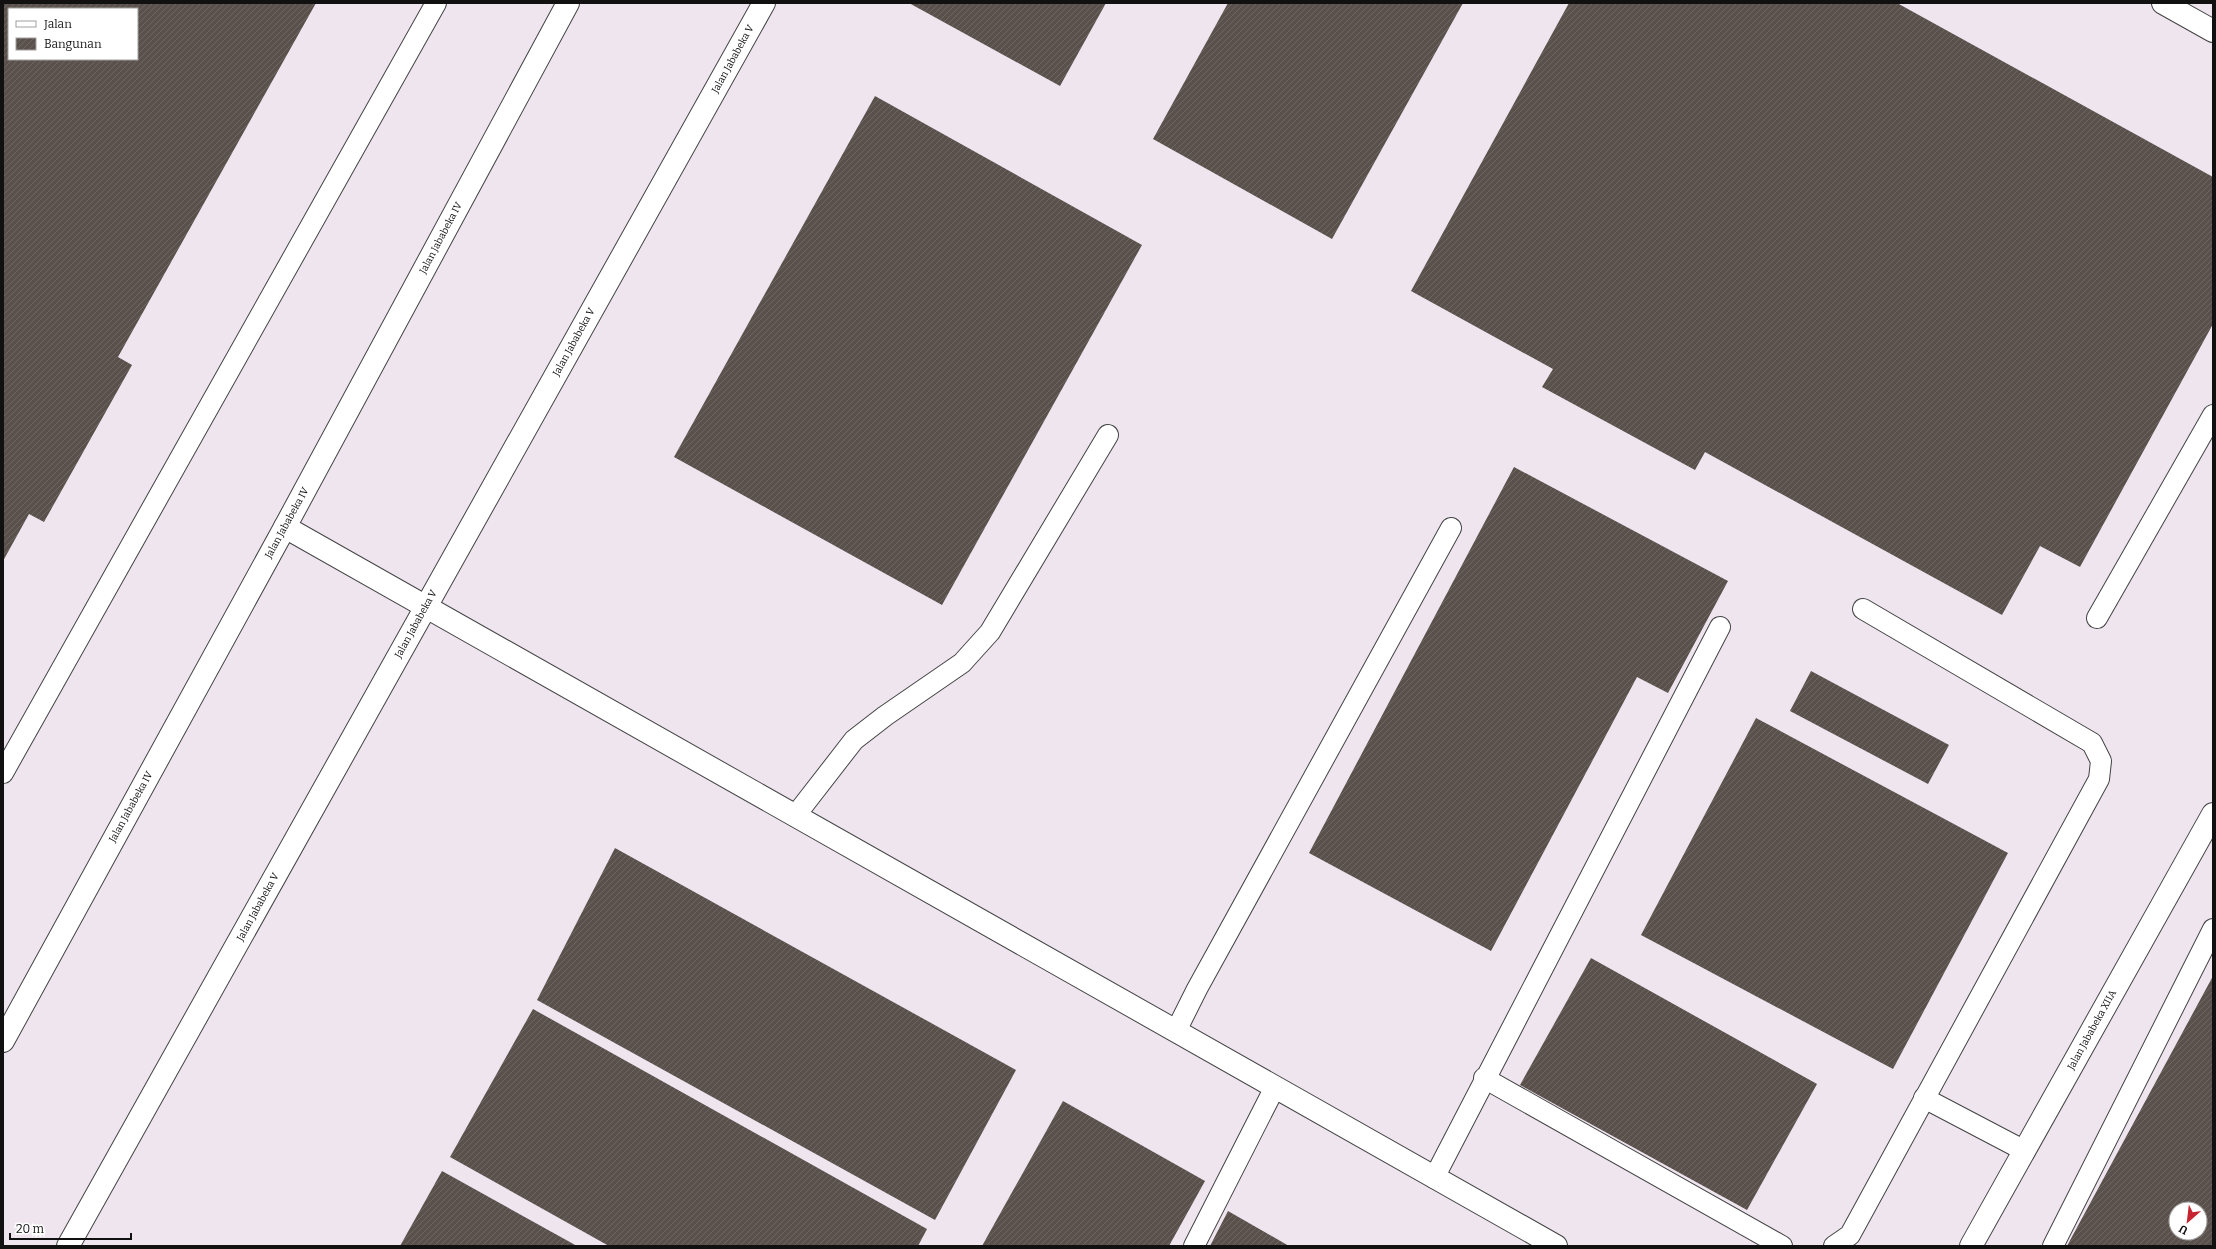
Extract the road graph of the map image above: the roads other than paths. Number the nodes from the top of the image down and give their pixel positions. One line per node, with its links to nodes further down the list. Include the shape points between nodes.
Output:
1 (436, 3): 14 (lane)
2 (568, 3): 8 (street, Jalan Jababeka IV)
3 (764, 3): 10 (street, Jalan Jababeka V)
4 (2163, 3): 5 (street)
5 (2213, 31)
6 (2213, 415): 12 (lane)
7 (1108, 435): 16 (lane, via 990,632 962,663 854,740)
8 (285, 527): 10 (street); 19 (street, Jalan Jababeka IV)
9 (1451, 528): 18 (lane)
10 (426, 607): 16 (street); 25 (street, Jalan Jababeka V)
11 (1863, 609): 22 (lane, via 2092,743 2101,761 2099,779)
12 (2097, 618)
13 (1720, 627): 20 (lane)
14 (3, 773)
15 (2213, 814): 23 (street, Jalan Jababeka XIIA)
16 (795, 816): 18 (street)
17 (2213, 929): 31 (lane)
18 (1176, 1032): 21 (street)
19 (3, 1042)
20 (1484, 1078): 24 (lane); 28 (lane)
21 (1275, 1087): 24 (street); 26 (lane)
22 (1924, 1098): 23 (lane); 29 (lane, via 1850,1235)
23 (2025, 1151): 30 (street, Jalan Jababeka XIIA)
24 (1434, 1178): 27 (street)
25 (68, 1246)
26 (1194, 1246)
27 (1556, 1246)
28 (1782, 1246)
29 (1834, 1246)
30 (1970, 1246)
31 (2053, 1246)

